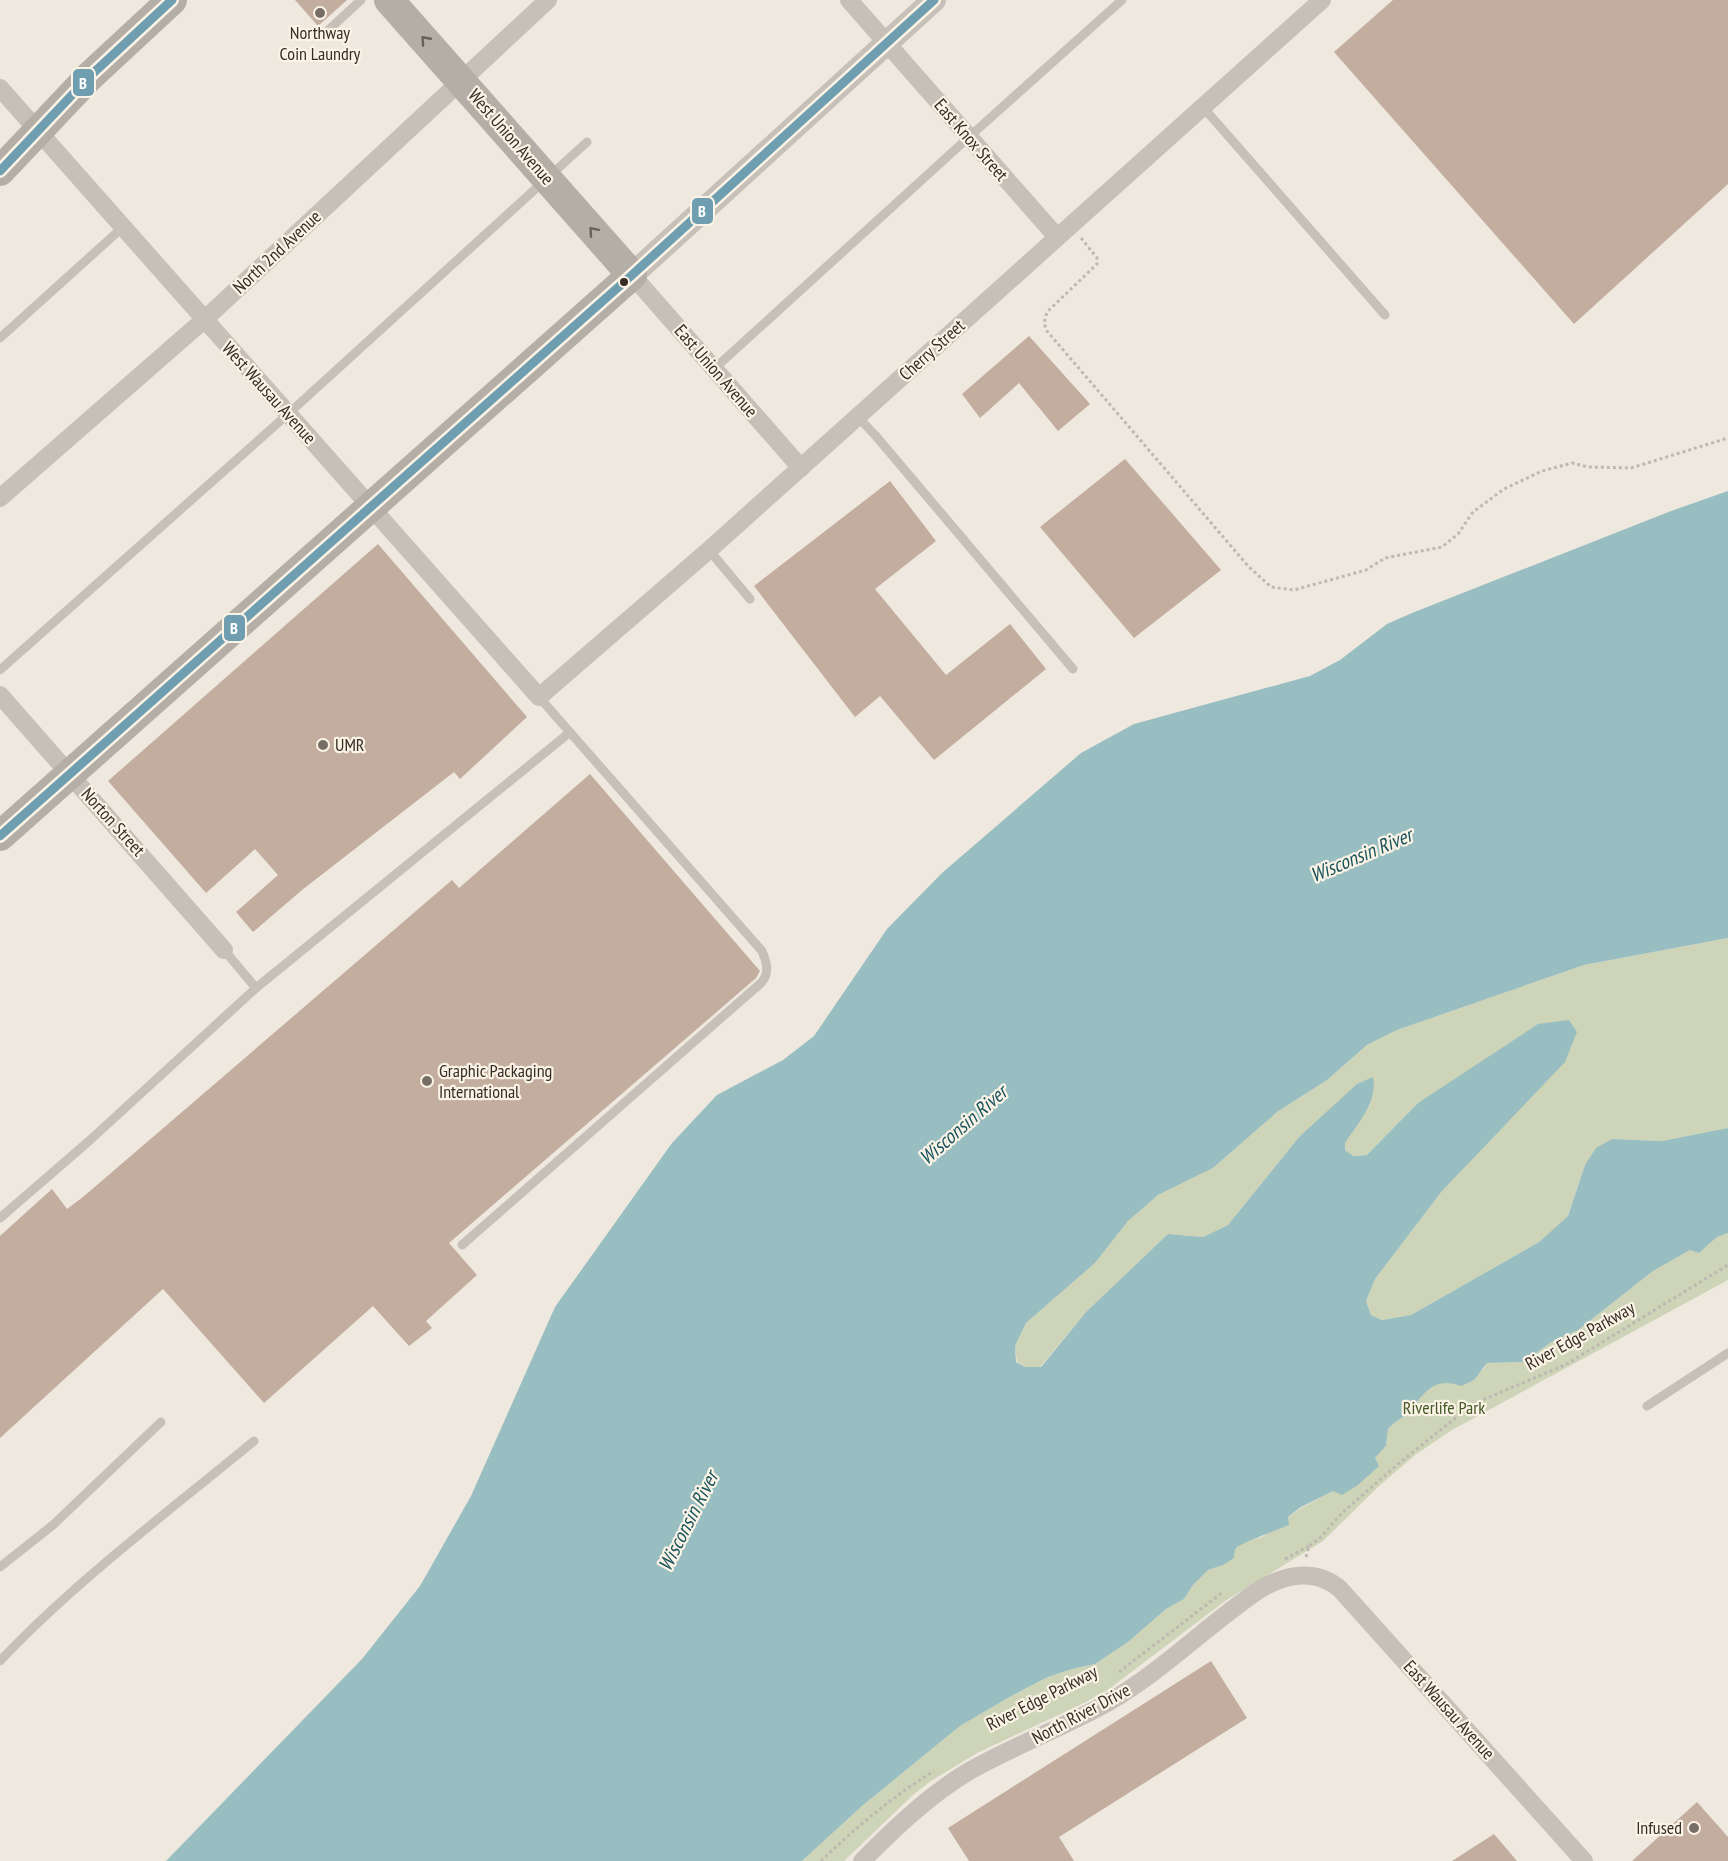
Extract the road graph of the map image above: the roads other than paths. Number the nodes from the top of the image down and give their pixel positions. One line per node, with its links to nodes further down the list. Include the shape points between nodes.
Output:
1 (172, 0): 14 (main road, via 89,77)
2 (361, 0): 9 (lane)
3 (389, 0): 11 (main road, West Union Avenue, one-way to 3)
4 (548, 0): 11 (street, North 2nd Avenue)
5 (849, 0): 10 (street, East Knox Street)
6 (934, 0): 10 (street)
7 (1122, 0): 15 (lane)
8 (1322, 0): 13 (street, Cherry Street)
9 (322, 36)
10 (886, 42): 15 (street, East Knox Street); 21 (street)
11 (461, 80): 18 (main road, West Union Avenue); 23 (street, North 2nd Avenue)
12 (0, 88): 14 (street, West Wausau Avenue)
13 (1202, 106): 20 (street, Cherry Street); 22 (lane)
14 (38, 132): 17 (main road); 19 (street, West Wausau Avenue)
15 (969, 136): 20 (street, East Knox Street); 25 (lane)
16 (587, 142): 18 (lane)
17 (0, 171)
18 (547, 178): 21 (main road, West Union Avenue, one-way to 18); 26 (lane)
19 (123, 227): 23 (street, West Wausau Avenue); 24 (lane)
20 (1063, 231): 27 (street, Cherry Street)
21 (632, 275): 25 (street, East Union Avenue); 30 (main road)
22 (1386, 315)
23 (204, 319): 26 (street, West Wausau Avenue); 29 (street, North 2nd Avenue)
24 (0, 338)
25 (714, 369): 28 (street, East Union Avenue)
26 (288, 414): 30 (street, West Wausau Avenue); 34 (lane)
27 (857, 416): 28 (street, Cherry Street); 33 (lane)
28 (801, 468): 31 (street, Cherry Street)
29 (0, 498)
30 (370, 507): 36 (street, West Wausau Avenue); 38 (main road)
31 (709, 550): 32 (lane); 36 (street, Cherry Street)
32 (750, 599)
33 (1073, 669)
34 (0, 670)
35 (0, 695): 38 (street, Norton Street)
36 (539, 697): 37 (lane)
37 (569, 732): 41 (lane); 43 (lane, via 762,951 767,972 761,983)
38 (70, 774): 39 (main road); 40 (street, Norton Street)
39 (0, 836)
40 (224, 950): 41 (lane)
41 (255, 988): 42 (lane)
42 (0, 1218)
43 (462, 1245)
44 (1728, 1353): 45 (lane)
45 (1647, 1406)
46 (161, 1422): 48 (lane, via 53,1525)
47 (254, 1441): 50 (lane, via 37,1623)
48 (0, 1567)
49 (1304, 1575): 51 (street, East Wausau Avenue, via 1329,1580 1340,1589); 52 (street, North River Drive, via 1279,1580 1259,1590 1144,1680 1109,1702 952,1782)
50 (0, 1661)
51 (1581, 1860)
52 (862, 1861)

